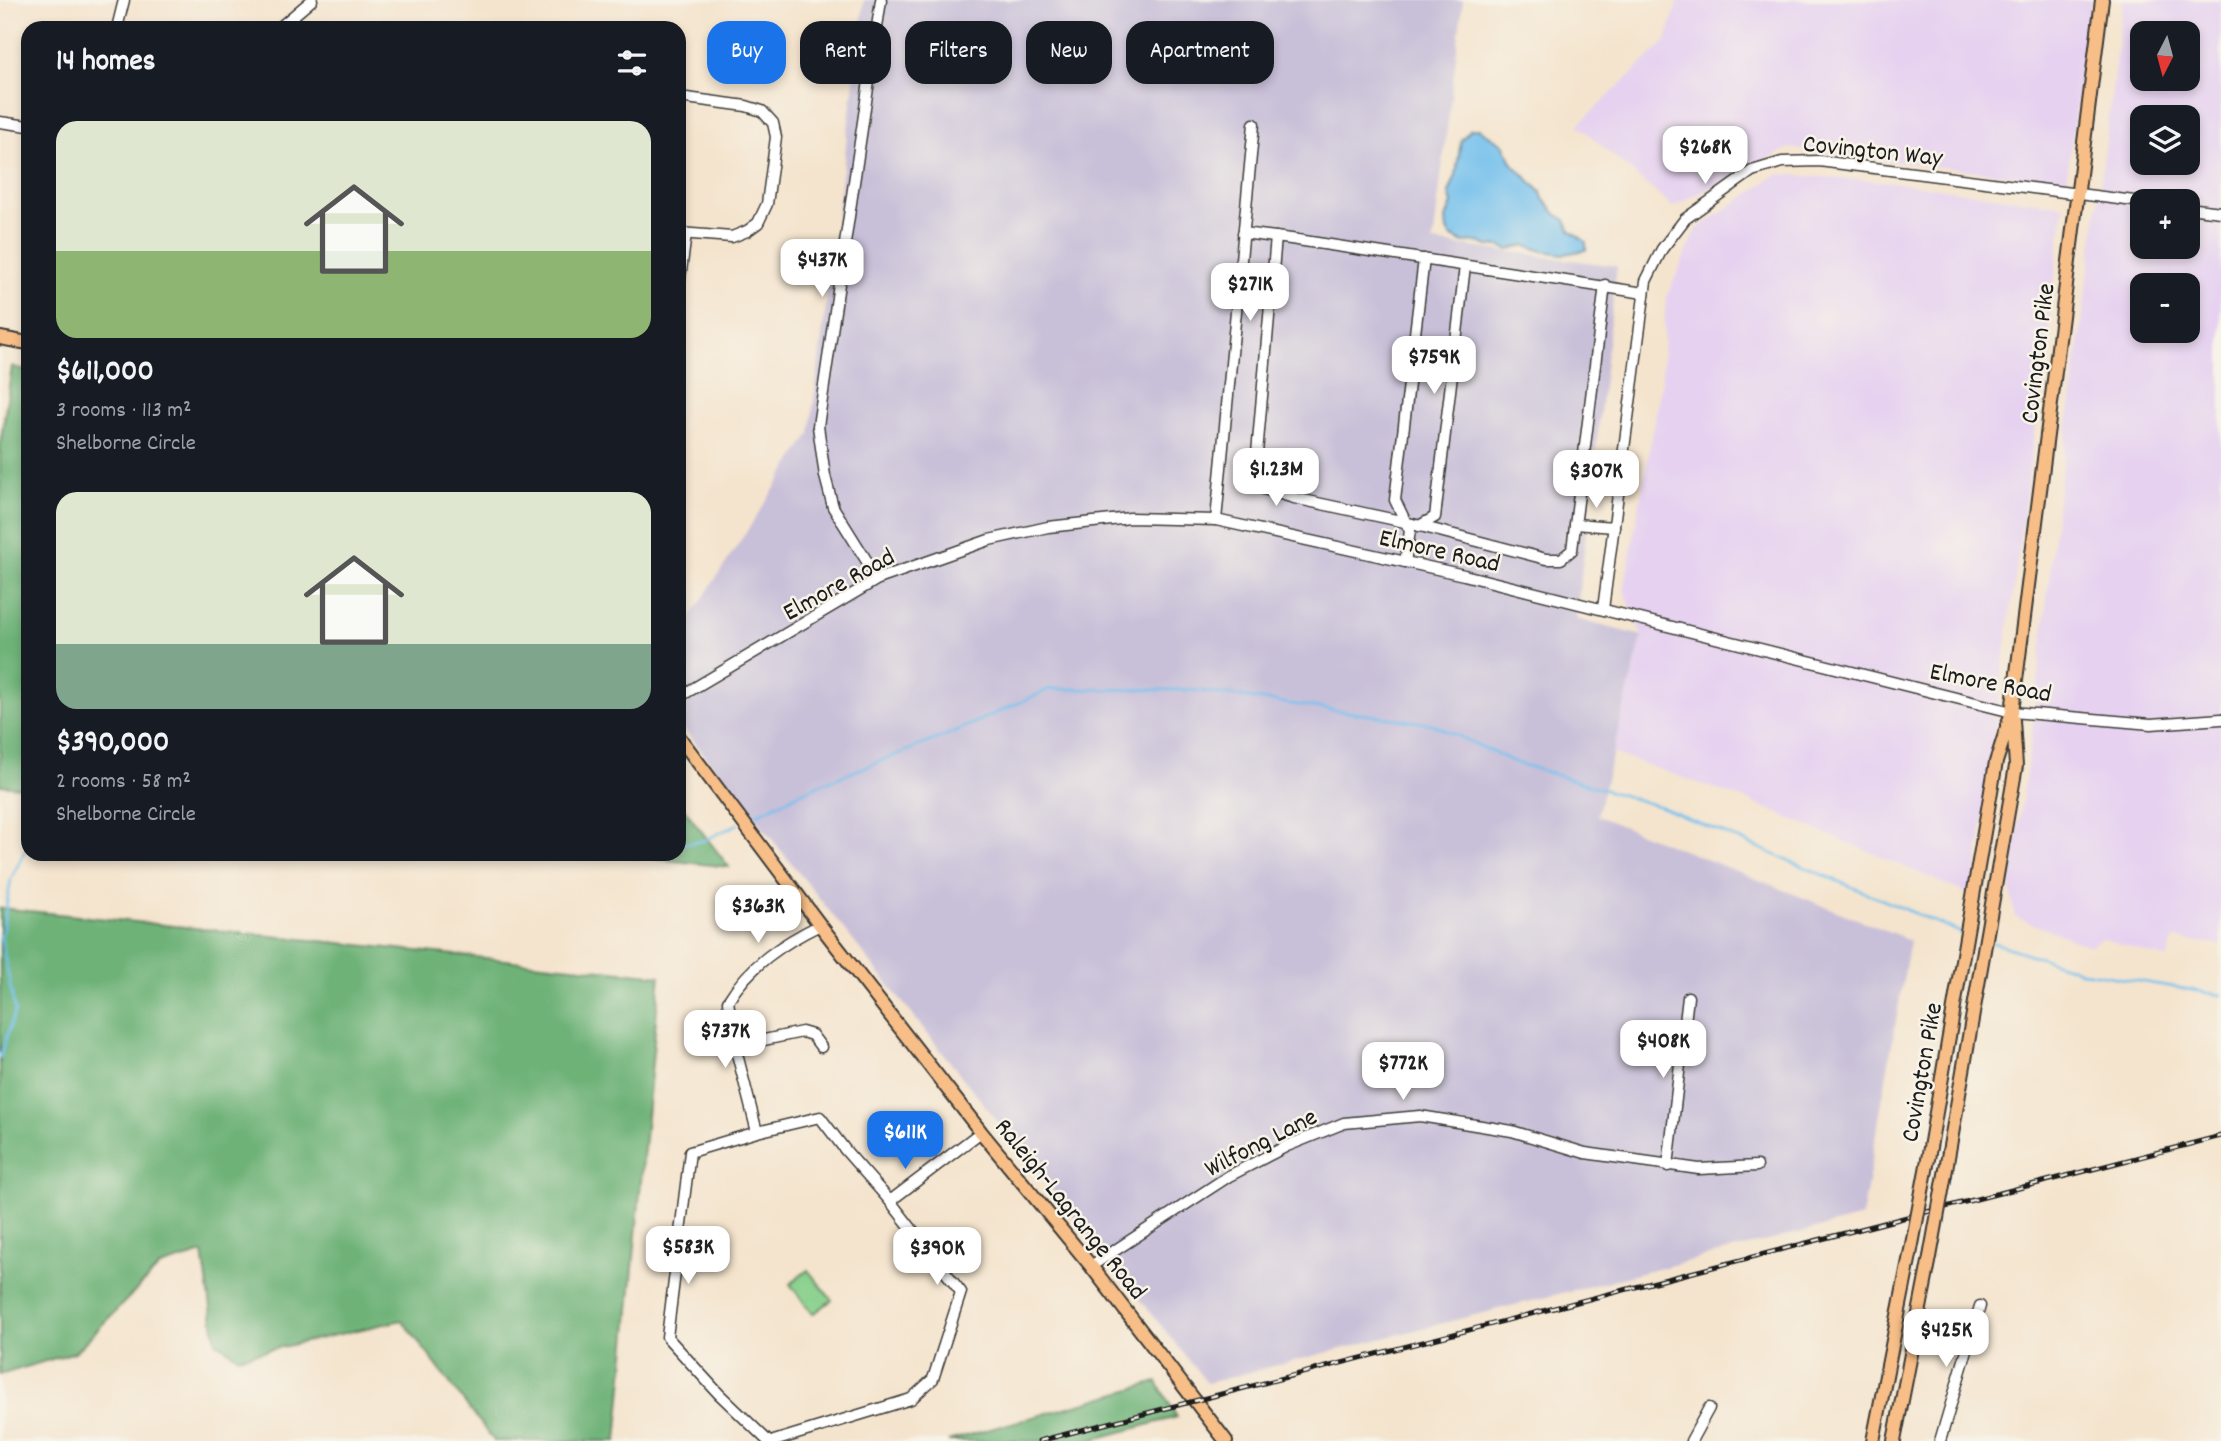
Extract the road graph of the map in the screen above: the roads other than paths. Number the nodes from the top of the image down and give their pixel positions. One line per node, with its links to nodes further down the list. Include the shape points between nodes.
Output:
1 (124, 0): 5 (street)
2 (312, 0): 6 (street)
3 (881, 0): 30 (street, via 818,426 833,507)
4 (2102, 0): 11 (main road, Covington Pike)
5 (119, 21)
6 (287, 21)
7 (686, 98): 16 (street, via 762,111 773,123 775,151 767,204 758,223 732,237)
8 (0, 122): 10 (street)
9 (1254, 124): 15 (street)
10 (21, 125)
11 (2079, 195): 12 (street, Covington Way); 21 (street, Covington Way, via 1819,161 1782,162 1761,167 1685,219 1662,249); 33 (main road, Covington Pike)
12 (2130, 201)
13 (2200, 209): 14 (street)
14 (2221, 212)
15 (1243, 233): 17 (street); 24 (street)
16 (686, 234)
17 (1276, 237): 18 (street); 26 (street, via 1255,476 1264,489)
18 (1424, 259): 19 (street); 26 (street, via 1395,500)
19 (1465, 266): 20 (street); 27 (street, via 1435,517)
20 (1605, 285): 21 (street); 25 (street)
21 (1644, 293): 28 (street, Covington Way)
22 (0, 338): 23 (main road)
23 (21, 342)
24 (1216, 520): 29 (street, Elmore Road); 30 (street, Elmore Road, via 1130,517 1048,527 989,540)
25 (1575, 524): 27 (street, via 1572,550 1561,559); 28 (street)
26 (1407, 526): 27 (street); 29 (street)
27 (1420, 526)
28 (1614, 527): 31 (street, Covington Way)
29 (1405, 562): 31 (street, Elmore Road)
30 (878, 579): 32 (street, Elmore Road)
31 (1603, 609): 33 (street, Elmore Road)
32 (686, 693)
33 (2012, 712): 34 (street, Elmore Road, via 2151,724); 52 (main road, Covington Pike, bridge, via 1996,762 1927,1166); 53 (main road, Covington Pike, bridge, via 2017,766)
34 (2221, 719)
35 (686, 746): 36 (main road, Raleigh-Lagrange Road)
36 (820, 925): 38 (street, via 755,966 736,988 728,1001); 41 (main road, Raleigh-Lagrange Road)
37 (1688, 997): 42 (street)
38 (735, 1046): 39 (street, via 802,1032 812,1035); 40 (street)
39 (821, 1047)
40 (757, 1132): 44 (street, via 820,1117); 48 (street, via 690,1152 667,1337)
41 (981, 1132): 44 (street); 45 (main road, Raleigh-Lagrange Road)
42 (1668, 1166): 43 (street, Wilfong Lane); 45 (street, Wilfong Lane, via 1585,1153 1512,1131 1420,1116 1344,1122 1229,1176)
43 (1758, 1166)
44 (890, 1201): 49 (street, via 961,1292 933,1379 911,1399)
45 (1091, 1266): 50 (main road, Raleigh-Lagrange Road)
46 (1980, 1306): 54 (street)
47 (1709, 1408): 51 (street)
48 (768, 1441)
49 (775, 1441)
50 (1226, 1441)
51 (1691, 1441)
52 (1873, 1441)
53 (1894, 1441)
54 (1940, 1441)

